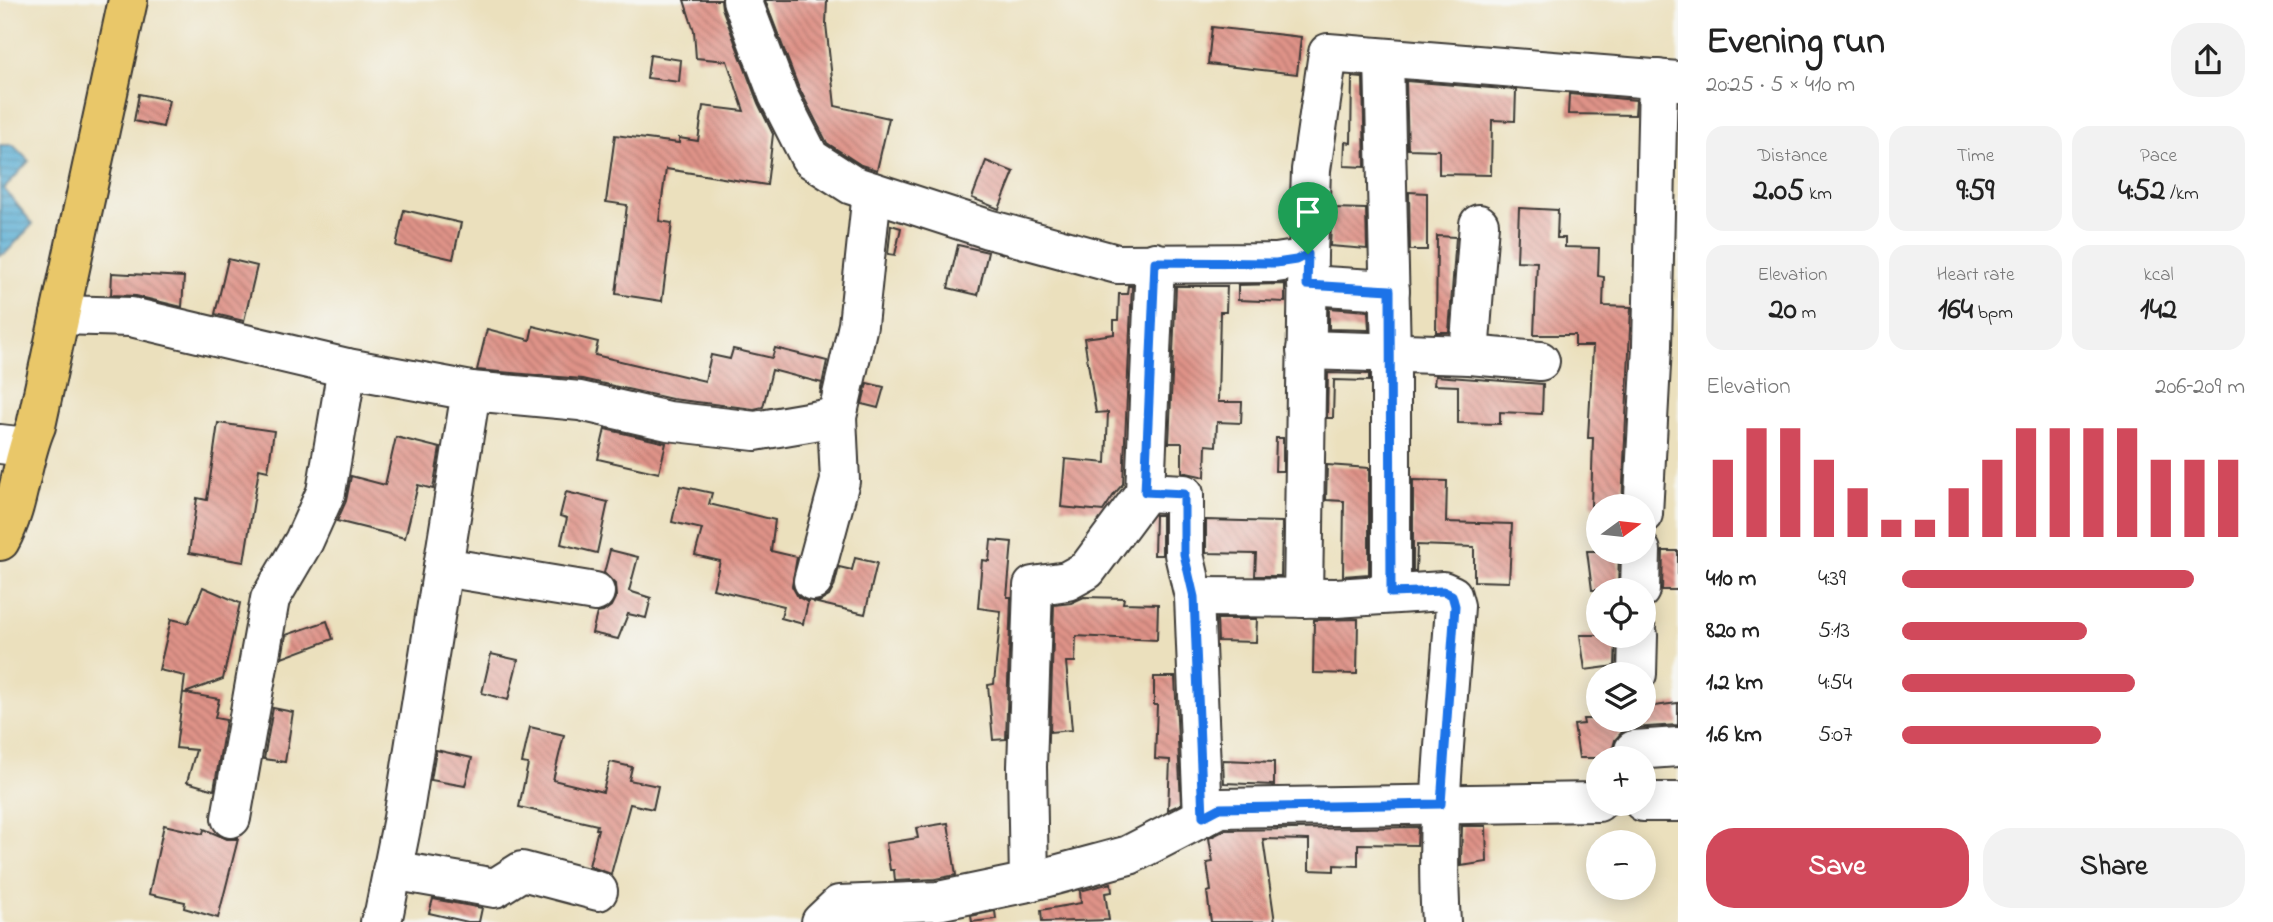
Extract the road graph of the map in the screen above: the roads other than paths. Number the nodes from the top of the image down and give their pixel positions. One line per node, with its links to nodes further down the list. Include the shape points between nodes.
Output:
1 (128, 0): 10 (main road)
2 (742, 0): 5 (street, via 778,95 810,158)
3 (1384, 58): 4 (street); 8 (street, via 1328,53 1311,170); 9 (street)
4 (1668, 80): 20 (street)
5 (872, 192): 7 (street, via 1117,264); 17 (street, via 858,325)
6 (1479, 224): 13 (street)
7 (1155, 262): 8 (street, via 1296,260); 19 (street)
8 (1308, 269): 9 (street); 11 (street)
9 (1390, 290): 12 (street)
10 (60, 315): 15 (street, via 131,317); 18 (main road, via 36,426)
11 (1307, 350): 12 (street); 27 (street)
12 (1391, 353): 13 (street); 25 (street)
13 (1469, 355): 14 (street)
14 (1540, 361)
15 (347, 368): 16 (street); 35 (street, via 326,492 270,599)
16 (471, 391): 17 (street, via 580,401 668,421 755,431); 22 (street)
17 (837, 417): 23 (street, via 840,481)
18 (14, 446): 21 (main road, via 10,523)
19 (1145, 492): 26 (street, via 1184,494 1184,554); 37 (street, via 1087,570 1067,581 1032,586)
20 (1644, 494)
21 (0, 541)
22 (443, 567): 24 (street); 36 (street)
23 (813, 581)
24 (595, 592)
25 (1391, 593): 27 (street); 33 (street, via 1443,591 1452,595 1455,606)
26 (1194, 597): 27 (street); 34 (street)
27 (1303, 598)
28 (1634, 742): 29 (street)
29 (1678, 747)
30 (1586, 802): 33 (street)
31 (1656, 802): 32 (street)
32 (1678, 802)
33 (1441, 804): 34 (street, via 1220,808); 41 (street)
34 (1203, 817): 37 (street, via 1129,855)
35 (231, 818)
36 (392, 870): 38 (street, via 495,888 522,871); 39 (street)
37 (1029, 882): 40 (street, via 938,901 839,905)
38 (598, 891)
39 (380, 922)
40 (821, 922)
41 (1441, 922)

